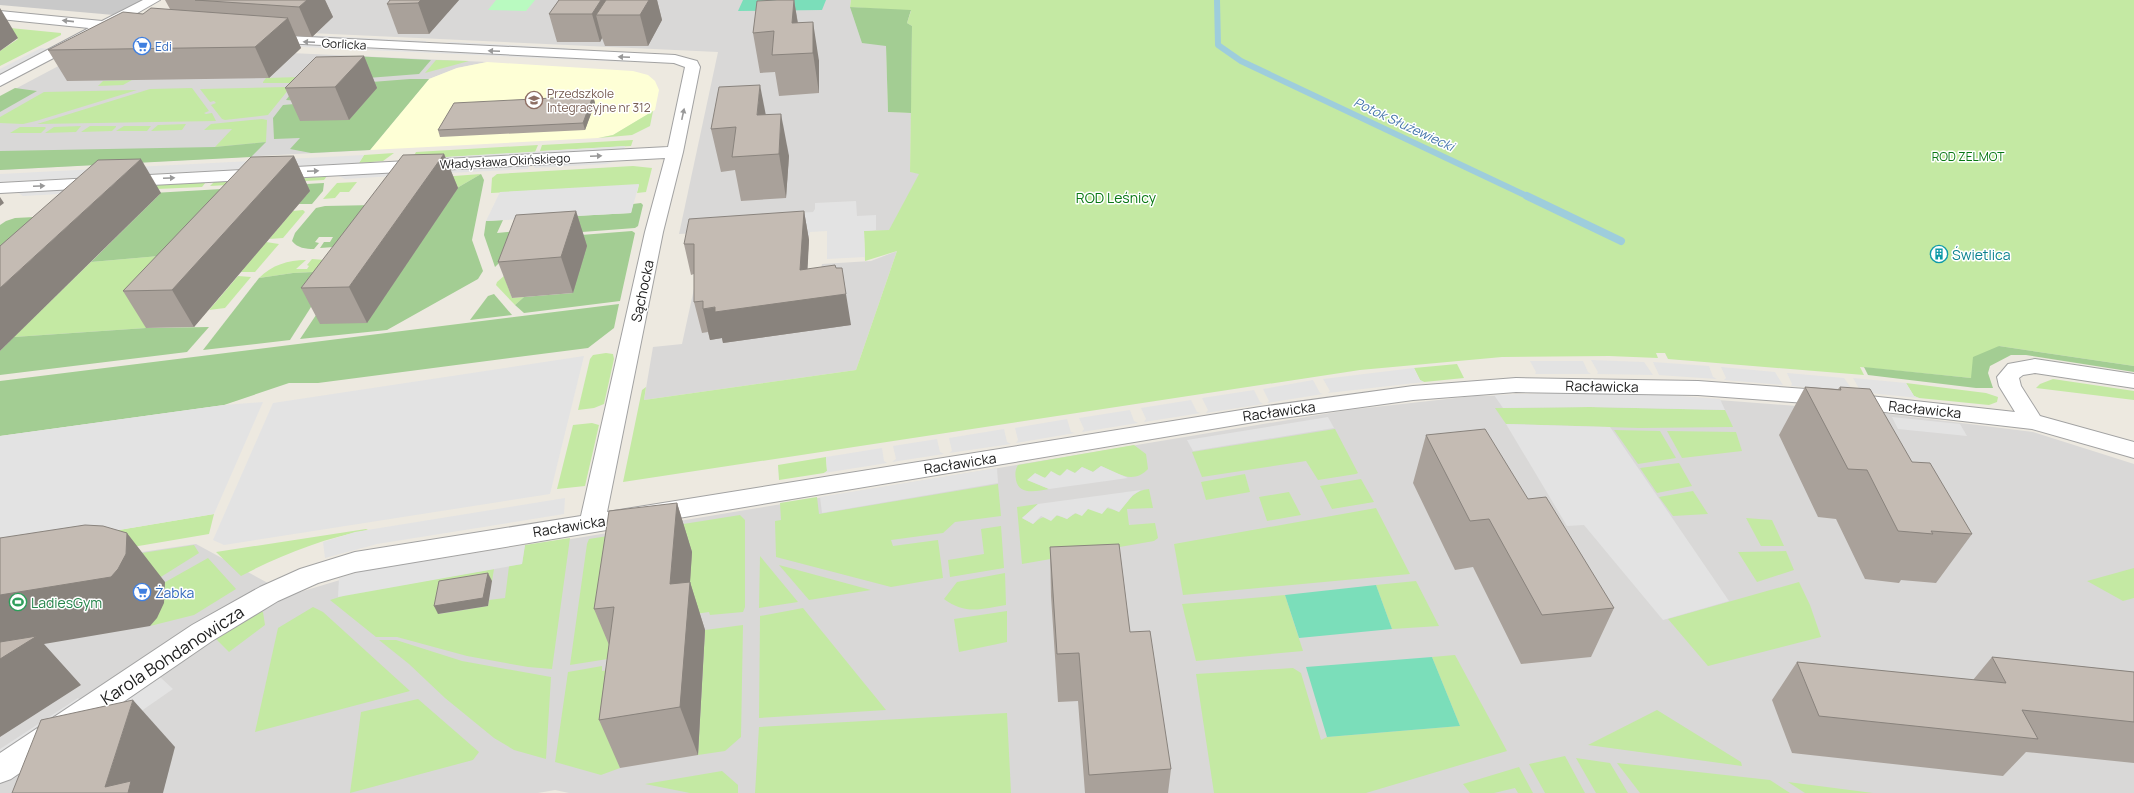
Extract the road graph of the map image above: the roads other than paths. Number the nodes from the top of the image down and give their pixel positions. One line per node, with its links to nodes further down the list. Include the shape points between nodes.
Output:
1 (153, 0): 3 (street)
2 (0, 15): 3 (street, one-way to 2)
3 (107, 25): 4 (street); 7 (street)
4 (144, 30)
5 (256, 39): 6 (street, Gorlicka, one-way to 5, via 675,59)
6 (689, 63): 8 (street, Sąchocka, one-way to 6, via 693,67)
7 (0, 81)
8 (675, 152): 9 (street, Władysława Okińskiego, one-way to 8); 13 (street, Sąchocka, via 654,232)
9 (0, 188)
10 (2134, 381): 11 (street, via 2035,366 2016,369 2008,377 2010,386)
11 (2032, 421): 12 (street, Racławicka); 13 (street, Racławicka, via 1806,396 1698,388 1510,385 1414,392 1260,414)
12 (2134, 450)
13 (592, 522): 14 (street, Racławicka)
14 (355, 562): 15 (street, Karola Bohdanowicza, via 309,576 269,594 215,625)
15 (0, 770)

